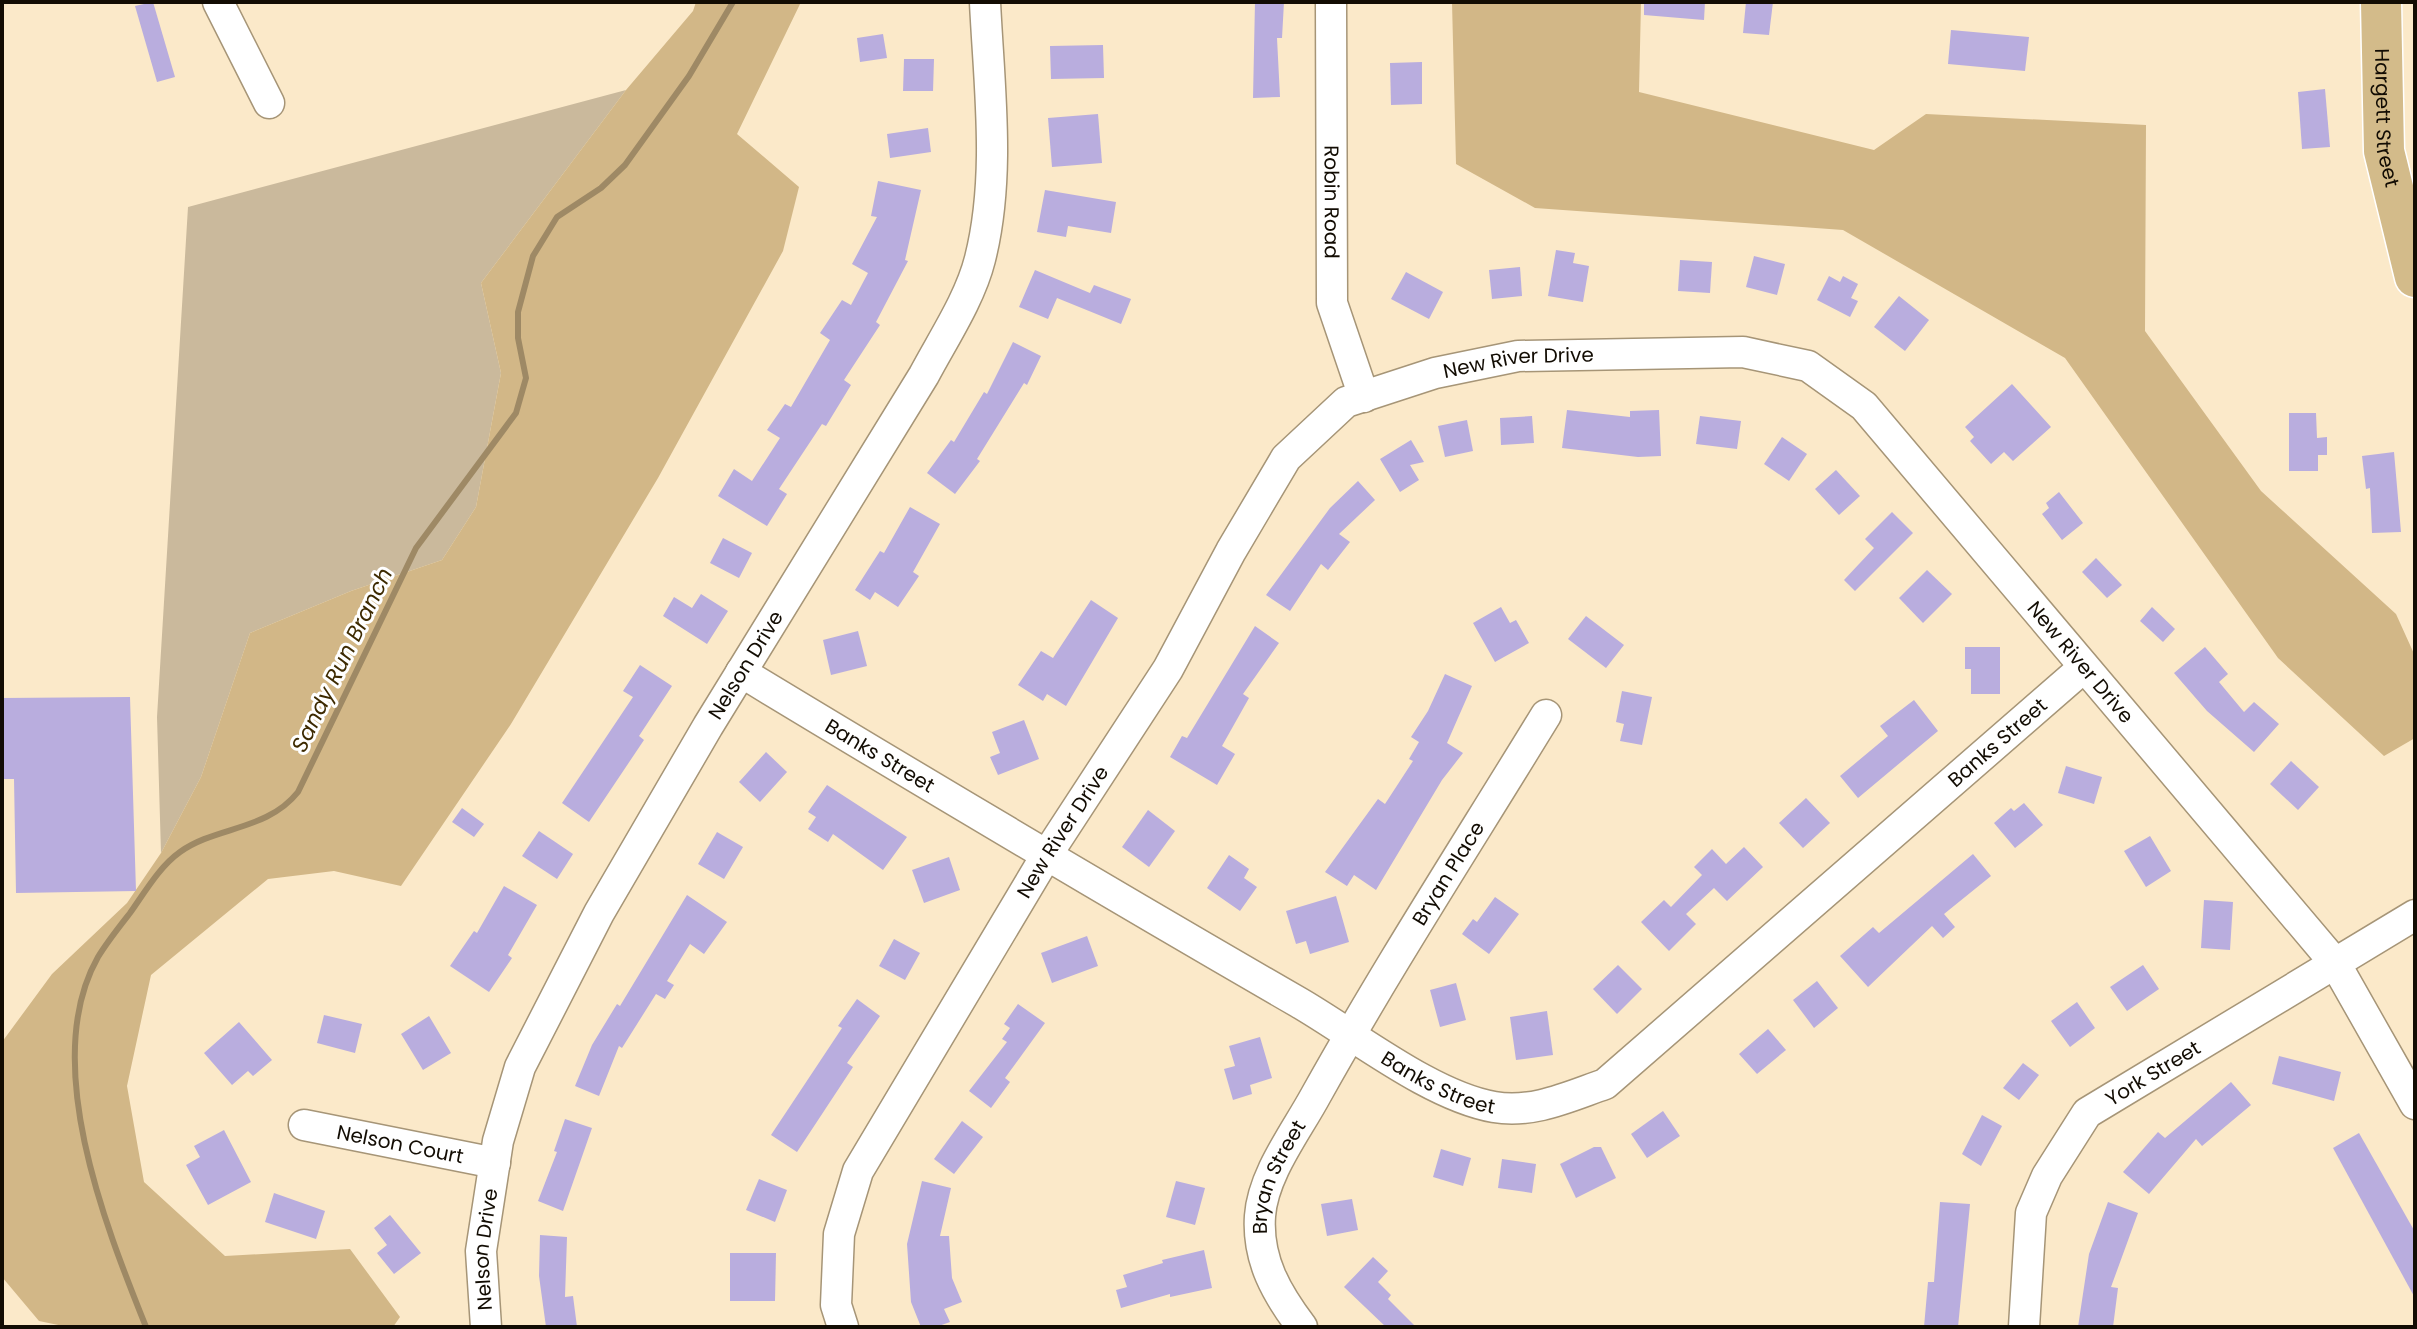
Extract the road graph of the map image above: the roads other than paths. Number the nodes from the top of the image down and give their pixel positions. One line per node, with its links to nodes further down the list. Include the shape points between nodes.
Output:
1 (218, 2): 5 (street)
2 (985, 2): 9 (street, Nelson Drive, via 992,163 980,260 924,375)
3 (1331, 2): 7 (street, Robin Road, via 1332,303)
4 (2381, 2): 6 (main road, Hargett Street, via 2384,151)
5 (269, 103)
6 (2415, 277)
7 (1364, 397): 8 (street, New River Drive, via 1435,373 1518,356 1743,352 1808,366 1864,406); 11 (street, New River Drive, via 1346,402 1286,458 1168,669)
8 (2083, 668): 13 (street, New River Drive); 14 (street, Banks Street, via 1605,1084 1541,1107 1495,1107 1437,1087)
9 (741, 672): 11 (street, Banks Street); 17 (street, Nelson Drive, via 599,913 535,1035 520,1067)
10 (1546, 715): 14 (street, Bryan Place)
11 (1046, 856): 14 (street, Banks Street); 19 (street, New River Drive, via 858,1171 839,1234 836,1305)
12 (2415, 915): 13 (street, York Street)
13 (2335, 963): 15 (street, New River Drive); 21 (street, York Street, via 2087,1113 2047,1176 2031,1213)
14 (1351, 1032): 20 (street, Bryan Street, via 1271,1177 1260,1216 1265,1264)
15 (2415, 1104)
16 (304, 1125): 17 (street, Nelson Court)
17 (495, 1163): 18 (street, Nelson Drive, via 481,1251)
18 (486, 1327)
19 (843, 1327)
20 (1302, 1327)
21 (2024, 1327)

